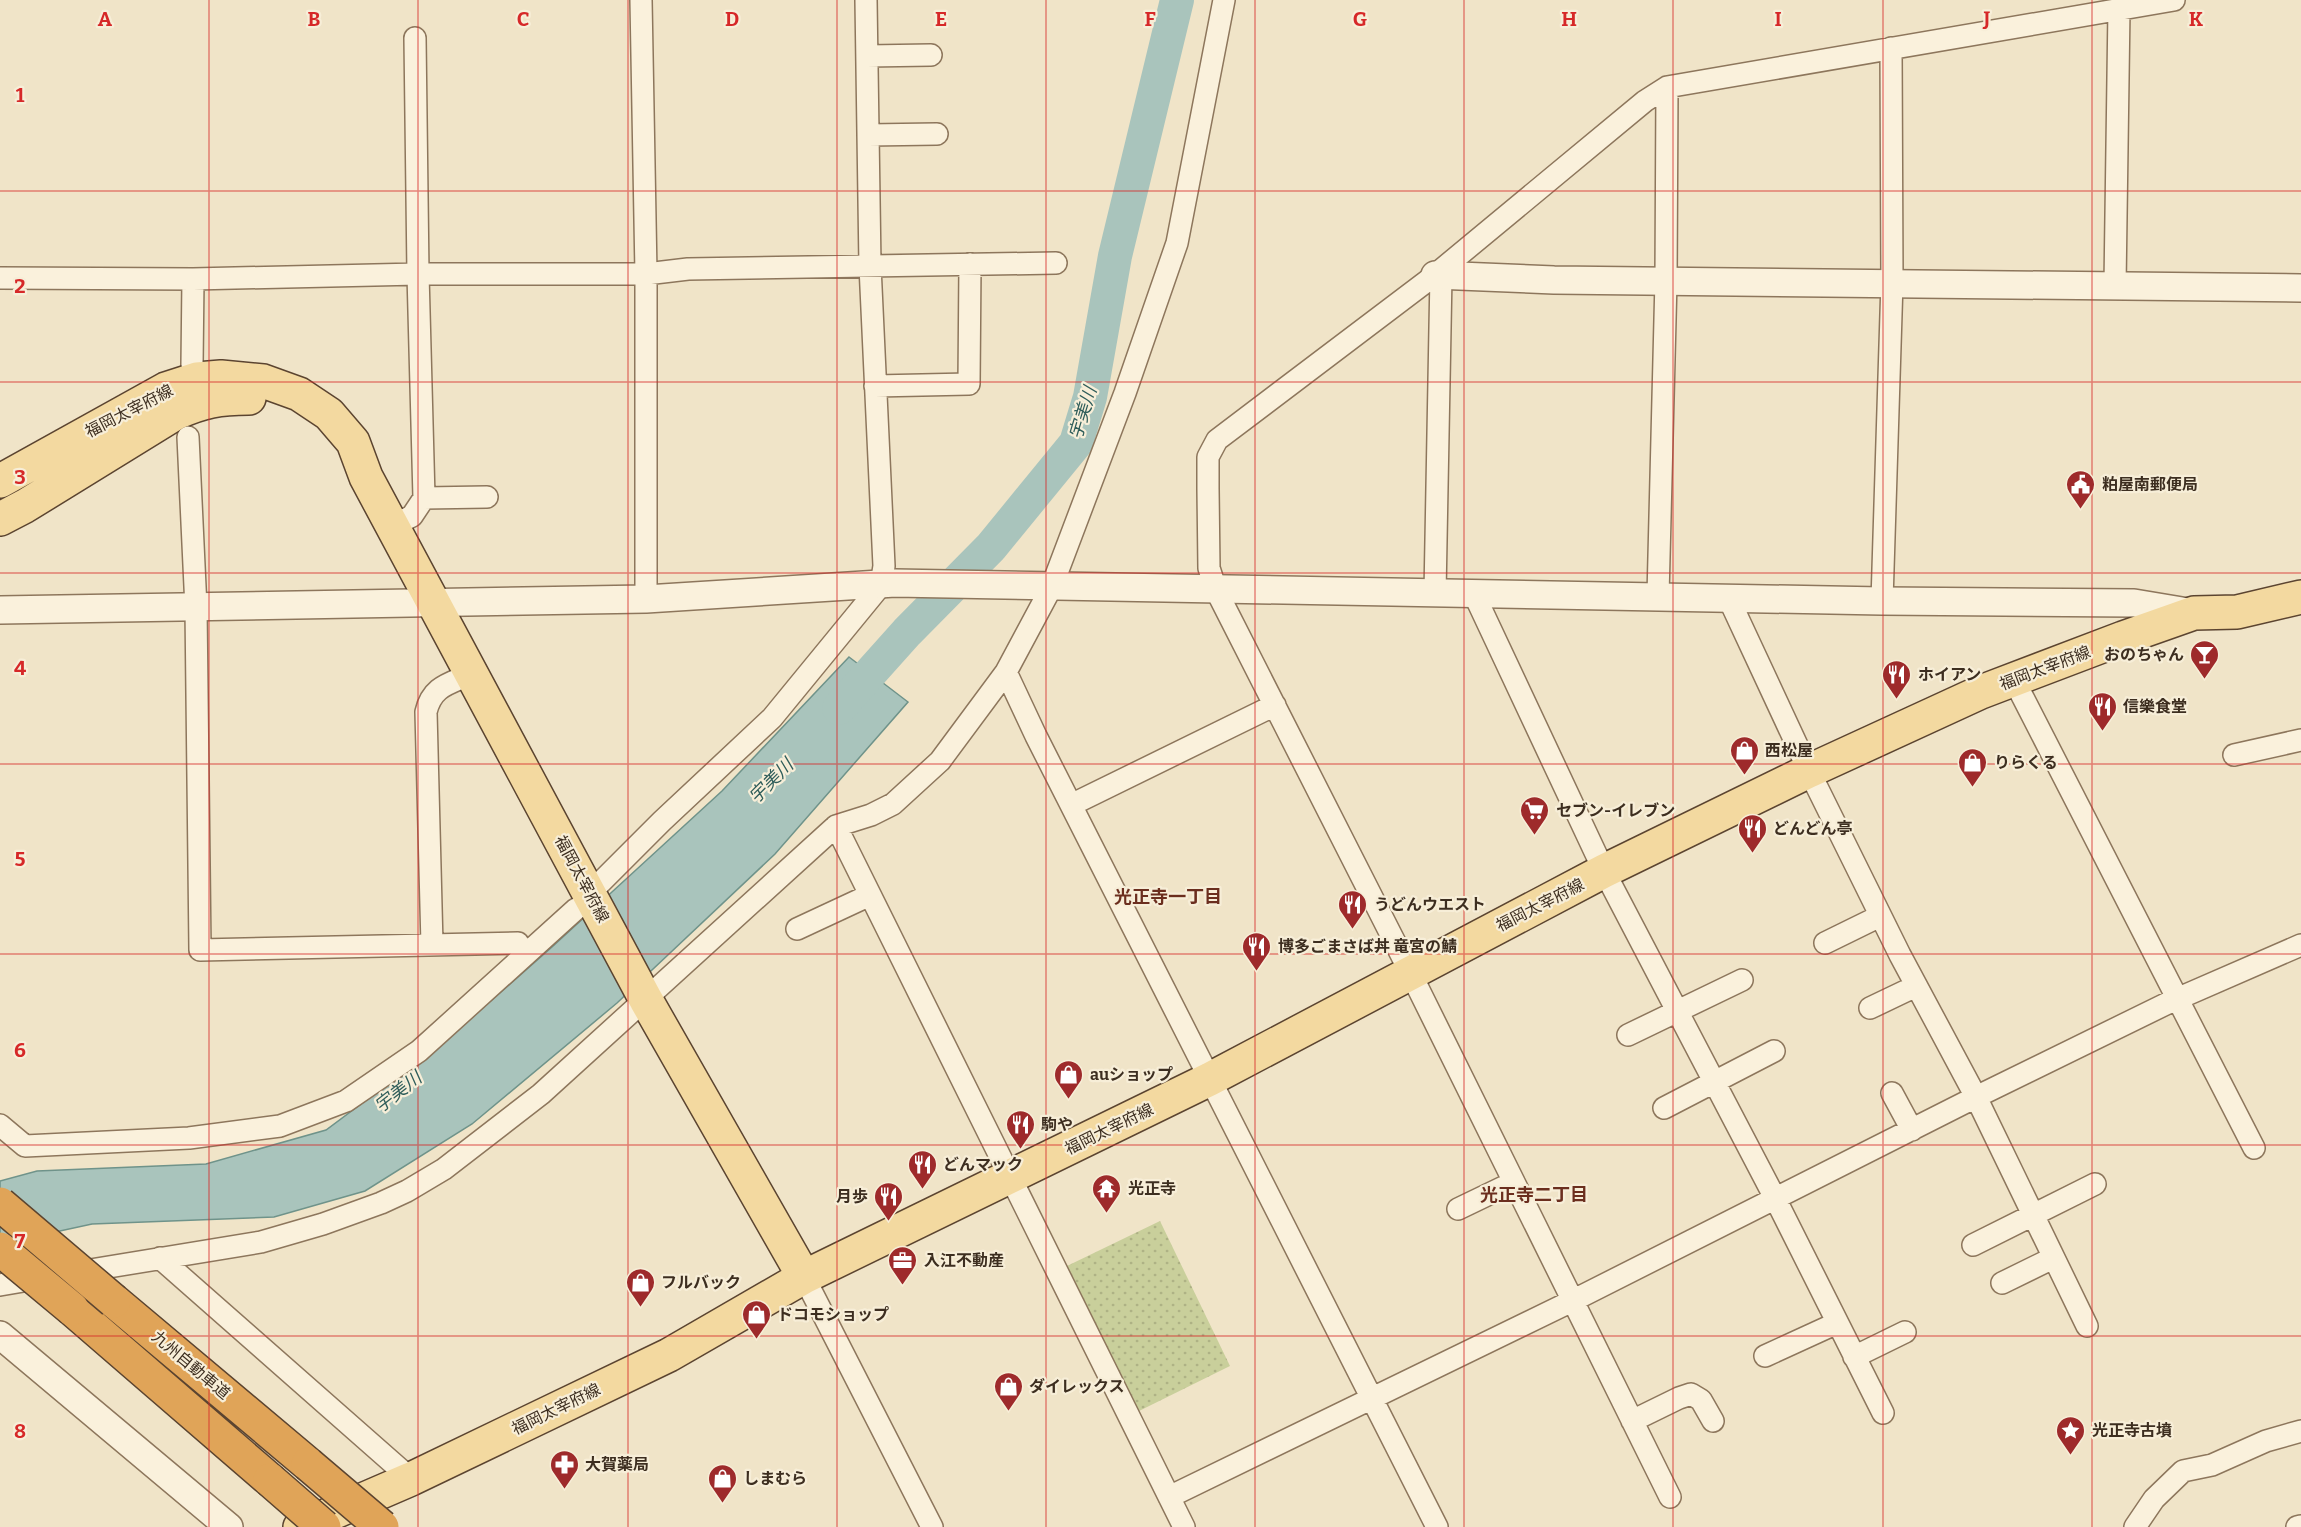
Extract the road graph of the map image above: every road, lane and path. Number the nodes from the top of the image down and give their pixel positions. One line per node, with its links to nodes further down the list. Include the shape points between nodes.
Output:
1 (641, 0): 17 (street)
2 (866, 0): 9 (street)
3 (1224, 0): 35 (street, via 1177,243 1125,393)
4 (2174, 0): 5 (street)
5 (2119, 9): 7 (street); 23 (street)
6 (415, 38): 16 (street)
7 (1891, 48): 10 (street); 22 (street)
8 (931, 55): 9 (street)
9 (867, 56): 12 (street)
10 (1667, 87): 18 (street, via 1645,101); 21 (street)
11 (937, 134): 12 (street)
12 (868, 135): 15 (street)
13 (1056, 263): 14 (street)
14 (970, 264): 15 (street); 26 (street, via 969,384)
15 (870, 266): 17 (street, via 688,269); 26 (street)
16 (418, 274): 17 (street); 20 (street); 31 (street)
17 (646, 274): 42 (street)
18 (1438, 275): 21 (street); 36 (street, via 1217,440 1208,457 1209,568); 37 (street)
19 (0, 278): 20 (street)
20 (193, 279): 25 (street)
21 (1666, 280): 22 (street); 39 (street)
22 (1892, 282): 23 (street); 43 (street)
23 (2115, 285): 24 (street)
24 (2301, 288)
25 (192, 365)
26 (875, 386): 34 (street)
27 (188, 437): 45 (street)
28 (366, 477): 29 (main road, 福岡太宰府線, via 353,442 329,414 299,394 263,381 220,377 166,388); 32 (main road, 福岡太宰府線, via 319,426 254,398 219,398 176,413); 33 (main road, 福岡太宰府線)
29 (0, 481)
30 (487, 497): 31 (street)
31 (424, 498): 33 (street, via 412,516)
32 (0, 519)
33 (392, 526): 44 (main road, 福岡太宰府線)
34 (888, 584): 35 (street); 42 (street); 58 (street, via 772,718)
35 (1039, 586): 36 (street); 48 (street)
36 (1216, 590): 37 (street); 51 (street)
37 (1435, 593): 38 (street)
38 (1474, 594): 39 (street); 57 (street)
39 (1658, 596): 40 (street)
40 (1728, 597): 43 (street); 54 (street)
41 (2301, 597): 47 (main road, 福岡太宰府線, via 2237,612)
42 (646, 599): 44 (street)
43 (1882, 601): 47 (street, via 2134,603)
44 (432, 602): 45 (street); 49 (main road, 福岡太宰府線)
45 (196, 608): 46 (street); 64 (street, via 200,950)
46 (0, 610)
47 (2194, 614): 50 (main road, 福岡太宰府線)
48 (1006, 672): 55 (street); 56 (street, via 940,761 893,804)
49 (471, 674): 58 (main road, 福岡太宰府線); 64 (street, via 435,691 426,712)
50 (2014, 680): 54 (main road, 福岡太宰府線); 69 (street)
51 (1275, 705): 55 (street); 66 (street)
52 (2301, 740): 53 (street)
53 (2234, 755)
54 (1809, 771): 57 (main road, 福岡太宰府線); 60 (street)
55 (1071, 805): 75 (street)
56 (836, 826): 59 (street); 70 (street)
57 (1604, 871): 66 (main road, 福岡太宰府線); 72 (street)
58 (588, 895): 70 (main road, 福岡太宰府線); 80 (street, via 419,1051 346,1101 280,1126 189,1138 25,1146)
59 (870, 895): 61 (street); 83 (street)
60 (1880, 916): 63 (street); 68 (street)
61 (797, 930)
62 (518, 942): 64 (street)
63 (1825, 943)
64 (432, 945)
65 (2301, 945): 69 (street)
66 (1410, 972): 75 (main road, 福岡太宰府線); 84 (street)
67 (1742, 980): 72 (street)
68 (1916, 986): 71 (street); 78 (street)
69 (2178, 999): 78 (street); 82 (street)
70 (646, 1000): 92 (street, via 541,1094 444,1169 407,1191 342,1217 261,1242); 94 (main road, 福岡太宰府線)
71 (1870, 1008)
72 (1677, 1011): 73 (street); 76 (street)
73 (1628, 1035)
74 (1774, 1051): 76 (street)
75 (1210, 1079): 83 (main road, 福岡太宰府線); 104 (street)
76 (1714, 1082): 79 (street); 86 (street)
77 (1892, 1093): 81 (street)
78 (1976, 1097): 81 (street); 89 (street)
79 (1664, 1108)
80 (0, 1125)
81 (1912, 1130): 86 (street)
82 (2254, 1148)
83 (1010, 1179): 94 (main road, 福岡太宰府線); 110 (street)
84 (1514, 1182): 88 (street); 97 (street)
85 (2095, 1184): 89 (street)
86 (1776, 1200): 97 (street); 98 (street)
87 (0, 1204): 115 (highway, 九州自動車道, bridge)
88 (1458, 1209)
89 (2033, 1216): 90 (street); 93 (street)
90 (1973, 1245)
91 (0, 1249): 114 (highway, bridge)
92 (160, 1258): 96 (street); 109 (street)
93 (2054, 1258): 95 (street); 99 (street)
94 (804, 1277): 109 (main road, 福岡太宰府線, via 669,1355); 116 (street)
95 (2002, 1283)
96 (0, 1285)
97 (1572, 1301): 104 (street); 106 (street)
98 (1837, 1323): 102 (street); 103 (street)
99 (2086, 1326)
100 (1905, 1332): 103 (street)
101 (0, 1335): 112 (street)
102 (1765, 1356)
103 (1854, 1357): 105 (street)
104 (1371, 1398): 110 (street); 118 (street)
105 (1883, 1413)
106 (1632, 1421): 107 (street, via 1691,1394 1701,1400); 111 (street)
107 (1713, 1421)
108 (2301, 1431): 119 (street, via 2266,1441 2212,1465 2183,1471 2154,1499)
109 (411, 1479): 113 (main road, 福岡太宰府線)
110 (1169, 1497): 117 (street)
111 (1670, 1497)
112 (229, 1527)
113 (300, 1527)
114 (324, 1527)
115 (382, 1527)
116 (932, 1527)
117 (1184, 1527)
118 (1437, 1527)
119 (2135, 1527)

